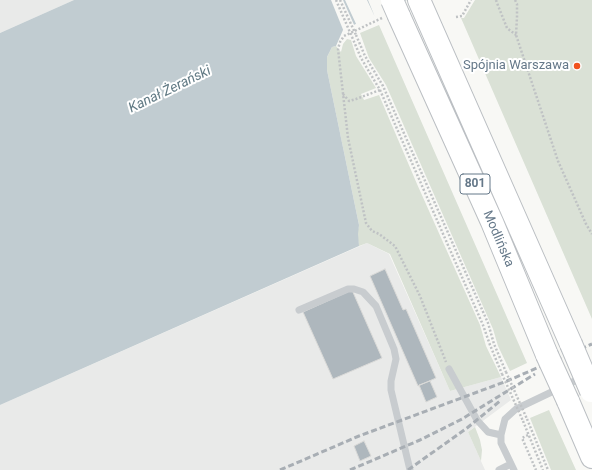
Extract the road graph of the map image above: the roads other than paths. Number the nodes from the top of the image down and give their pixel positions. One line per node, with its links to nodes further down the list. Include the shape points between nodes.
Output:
1 (420, 3): 6 (main road, Modlińska / 801, bridge)
2 (392, 11): 8 (main road, Modlińska / 801, bridge, via 492,222)
3 (299, 310): 10 (lane, via 354,288 363,292 376,306 394,349 396,359 391,390)
4 (449, 369): 7 (lane, via 476,420 488,432)
5 (592, 372): 7 (lane, via 516,409 505,418)
6 (592, 392)
7 (500, 435): 9 (lane)
8 (592, 457)
9 (512, 467): 11 (lane)
10 (410, 470)
11 (499, 470)

